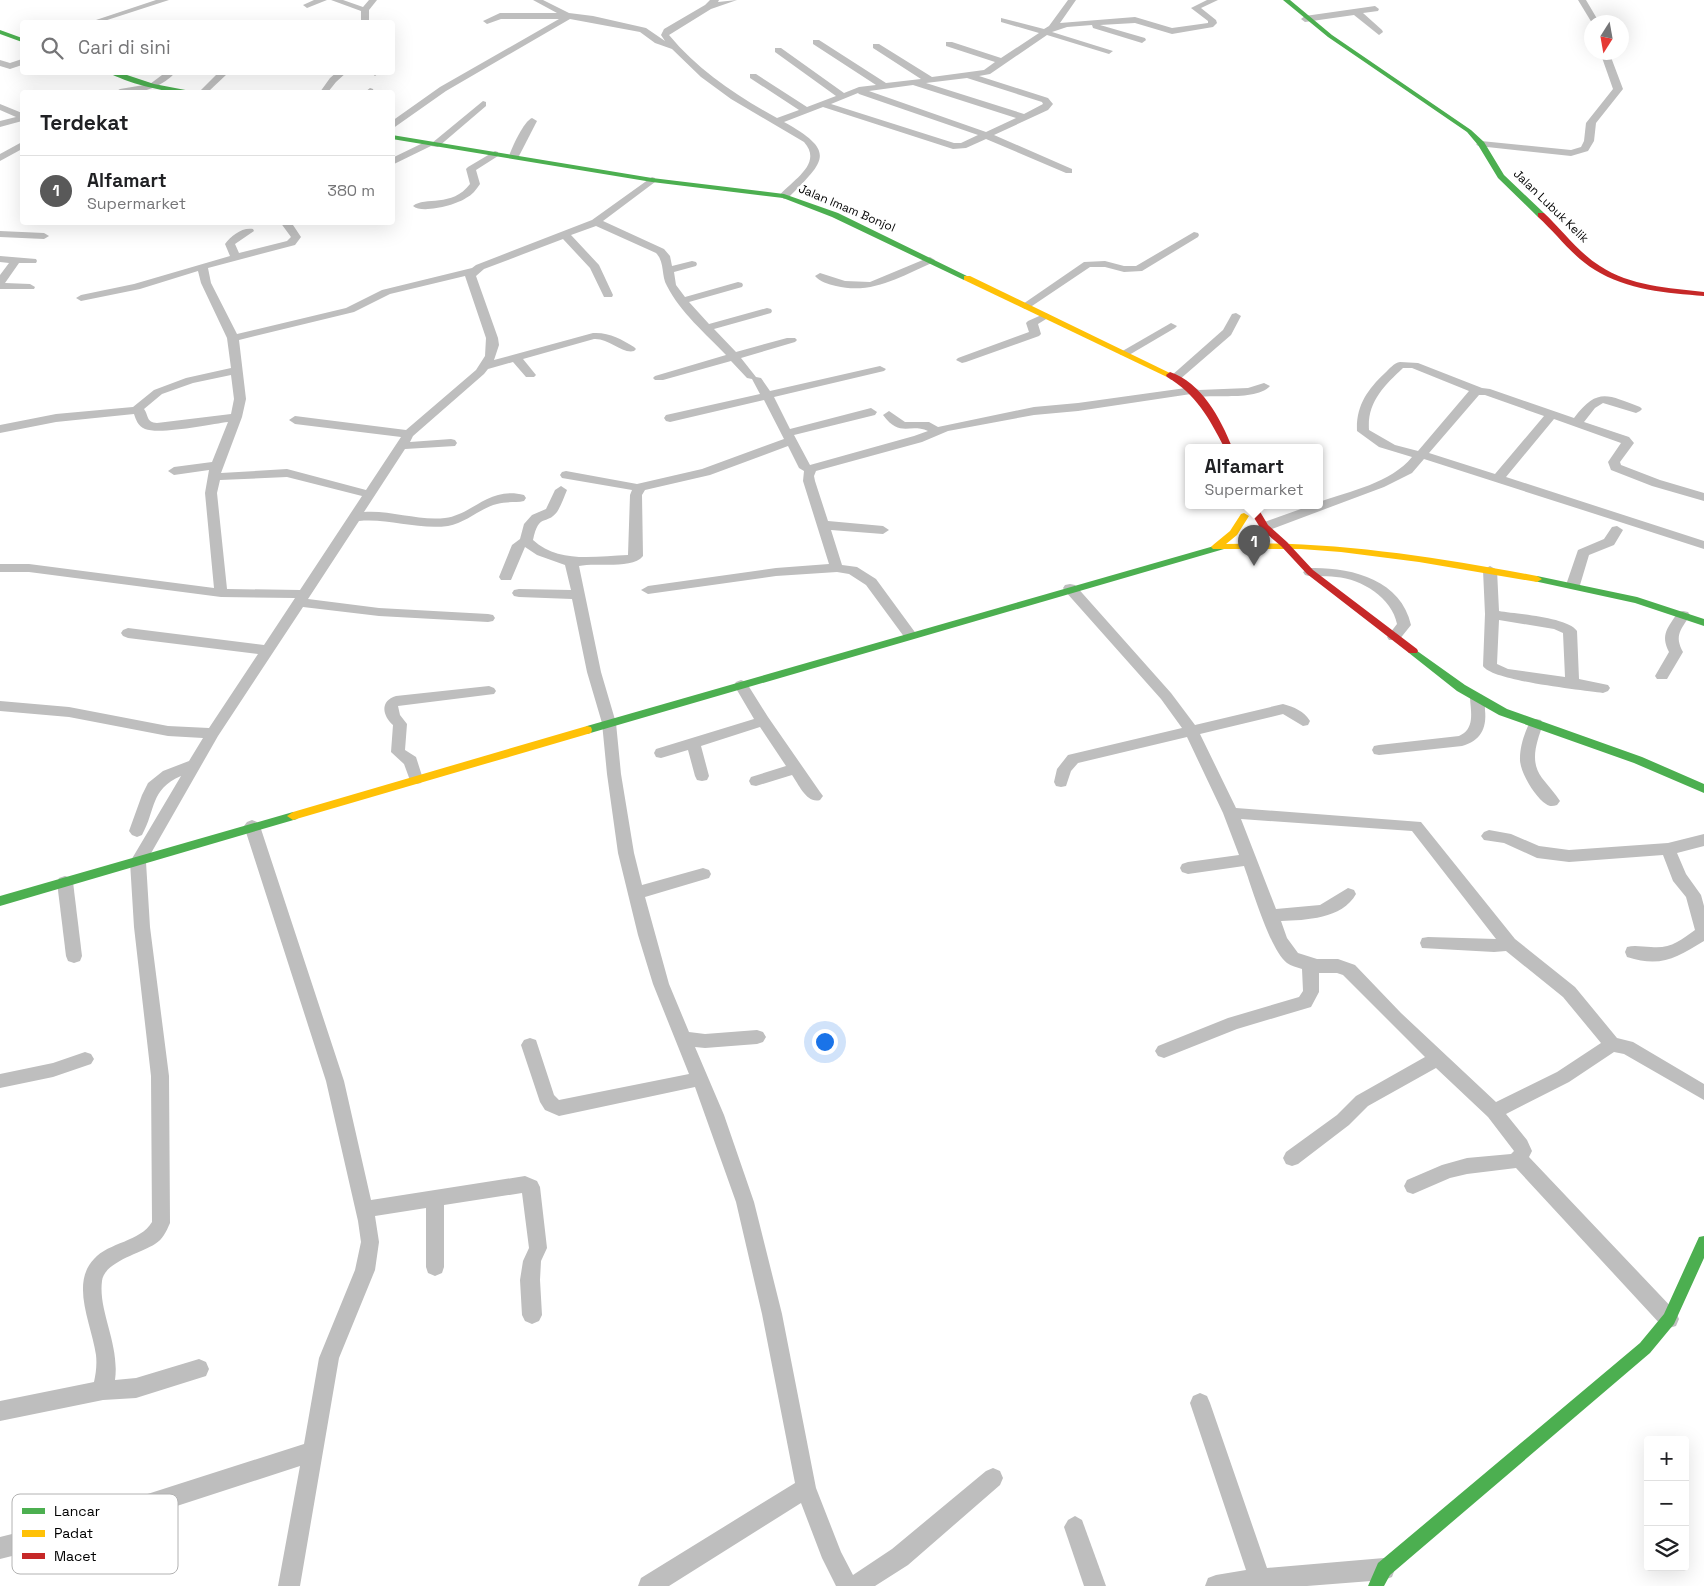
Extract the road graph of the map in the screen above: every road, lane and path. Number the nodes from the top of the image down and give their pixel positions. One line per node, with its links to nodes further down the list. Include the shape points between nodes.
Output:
1 (165, 0): 20 (street)
2 (323, 0): 12 (street)
3 (334, 0): 15 (street)
4 (373, 0): 15 (street)
5 (537, 0): 18 (street)
6 (716, 0): 13 (street)
7 (732, 0): 13 (street)
8 (1072, 0): 25 (street)
9 (1214, 0): 24 (street, via 1196,8 1212,20 1210,25 1172,31 1135,20)
10 (1286, 0): 19 (main road, Jalan Lubuk Kelik)
11 (1582, 0): 17 (street)
12 (307, 5)
13 (708, 7): 33 (street, via 666,33)
14 (1375, 9): 16 (street)
15 (365, 10): 21 (street)
16 (1356, 12): 19 (street); 27 (street)
17 (1591, 15)
18 (569, 16): 23 (street, via 500,16); 33 (street, via 634,27 667,46); 66 (street, via 442,89)
19 (1306, 19): 69 (main road, Jalan Lubuk Kelik, via 1462,126)
20 (100, 20)
21 (365, 20)
22 (1004, 20): 25 (street)
23 (487, 21)
24 (1085, 23): 25 (street); 29 (street)
25 (1049, 30): 35 (street); 37 (street)
26 (0, 32): 28 (main road)
27 (1379, 32)
28 (20, 39)
29 (1142, 40)
30 (816, 42): 49 (street)
31 (949, 44): 37 (street)
32 (876, 46): 46 (street)
33 (677, 48): 64 (street, via 719,86)
34 (778, 50): 55 (street)
35 (1109, 51)
36 (1607, 60): 69 (street, via 1618,89 1591,123 1585,149 1571,153)
37 (1003, 62): 44 (street, via 987,72)
38 (0, 63): 39 (street, via 10,66)
39 (20, 63)
40 (120, 75): 48 (main road)
41 (168, 75): 48 (street)
42 (222, 75): 52 (street)
43 (339, 75): 53 (street)
44 (967, 75): 46 (street); 62 (street, via 1045,100 1048,104)
45 (753, 76): 59 (street)
46 (930, 80): 47 (street)
47 (912, 82): 49 (street); 62 (street)
48 (153, 86): 50 (street); 51 (main road)
49 (884, 86): 54 (street)
50 (131, 90)
51 (180, 90)
52 (205, 90)
53 (326, 90)
54 (859, 90): 55 (street); 67 (street)
55 (843, 96): 57 (street)
56 (483, 104): 70 (street)
57 (822, 104): 59 (street); 67 (street, via 953,146 962,146)
58 (0, 107): 60 (street)
59 (806, 110): 64 (street)
60 (20, 116)
61 (20, 118): 65 (street)
62 (1023, 118): 67 (street)
63 (532, 121): 73 (street)
64 (776, 122): 78 (street, via 809,142 816,157 808,172)
65 (0, 124)
66 (395, 124)
67 (986, 135): 76 (street)
68 (395, 138): 70 (main road, Jalan Imam Bonjol)
69 (1480, 144): 100 (main road, Jalan Lubuk Kelik, via 1501,176 1596,267 1647,287)
70 (431, 145): 72 (main road, Jalan Imam Bonjol); 75 (street)
71 (20, 146): 74 (street)
72 (495, 154): 73 (main road, Jalan Imam Bonjol); 79 (street, via 471,170 475,184 468,192 444,204)
73 (514, 156): 77 (main road, Jalan Imam Bonjol)
74 (0, 158)
75 (395, 161)
76 (1069, 171)
77 (652, 180): 78 (main road, Jalan Imam Bonjol); 80 (street)
78 (784, 196): 91 (main road, Jalan Imam Bonjol, via 835,215)
79 (418, 206)
80 (596, 222): 84 (street); 94 (street, via 660,251 665,256)
81 (287, 225): 87 (street, via 296,237 294,242)
82 (249, 231): 87 (street, via 231,243)
83 (0, 234): 86 (street)
84 (565, 235): 95 (street); 101 (street, via 595,267)
85 (1194, 235): 104 (street, via 1138,270 1088,264)
86 (44, 236)
87 (236, 258): 93 (street)
88 (0, 259): 89 (street)
89 (16, 260): 90 (street); 97 (street)
90 (32, 260)
91 (930, 260): 96 (street, via 872,285 835,283); 104 (main road, Jalan Imam Bonjol)
92 (692, 264): 94 (street)
93 (202, 266): 102 (street, via 136,287); 110 (street)
94 (668, 270): 103 (street, via 671,285)
95 (473, 271): 110 (street, via 386,292 338,314); 117 (street, via 470,278 493,345)
96 (820, 276)
97 (0, 284): 99 (street)
98 (738, 285): 103 (street)
99 (30, 287)
100 (1704, 294)
101 (608, 295)
102 (81, 298)
103 (682, 301): 109 (street)
104 (1025, 306): 106 (main road, Jalan Imam Bonjol)
105 (767, 311): 109 (street)
106 (1046, 316): 113 (main road, Jalan Imam Bonjol); 116 (street, via 1032,323 1035,334)
107 (1236, 316): 122 (street, via 1228,331)
108 (1171, 326): 113 (street)
109 (707, 328): 114 (street)
110 (232, 338): 119 (street)
111 (791, 340): 114 (street)
112 (630, 349): 115 (street, via 613,338 598,335)
113 (1125, 353): 122 (main road, Jalan Imam Bonjol)
114 (732, 357): 121 (street); 126 (street)
115 (516, 358): 117 (street); 120 (street)
116 (962, 360)
117 (485, 366): 139 (street)
118 (880, 369): 126 (street)
119 (237, 370): 128 (street, via 158,392); 132 (street, via 240,399)
120 (530, 375)
121 (659, 378)
122 (1175, 378): 125 (main road, Jalan Imam Bonjol)
123 (1264, 386): 125 (street, via 1249,391)
124 (1479, 391): 131 (street); 142 (street); 142 (street, via 1407,364 1400,365 1372,393 1362,415 1363,431 1395,448)
125 (1195, 392): 137 (street, via 1034,411); 141 (main road, Jalan Imam Bonjol, via 1209,407)
126 (768, 397): 133 (street); 138 (street)
127 (1636, 409): 135 (street, via 1600,399 1593,402)
128 (136, 410): 132 (street, via 148,426); 136 (street, via 56,418)
129 (871, 412): 138 (street)
130 (890, 415): 137 (street, via 901,427 922,425)
131 (1551, 415): 135 (street); 147 (street)
132 (236, 417): 145 (street)
133 (670, 418)
134 (295, 420): 139 (street)
135 (1577, 424): 151 (street, via 1628,442 1614,462 1615,467)
136 (0, 429)
137 (936, 431): 143 (street)
138 (789, 437): 143 (street, via 805,468); 148 (street, via 706,472)
139 (405, 440): 140 (street); 150 (street)
140 (451, 443)
141 (1227, 444)
142 (1422, 455): 147 (street); 153 (street, via 1396,477)
143 (811, 469): 158 (street, via 809,481)
144 (174, 471): 145 (street)
145 (216, 471): 150 (street, via 287,473); 177 (street, via 211,493 212,519)
146 (566, 475): 148 (street)
147 (1497, 480): 165 (street)
148 (639, 488): 167 (street, via 636,495 636,556)
149 (561, 490): 162 (street, via 551,511 532,522)
150 (370, 494): 157 (street)
151 (1704, 497)
152 (520, 498): 157 (street, via 494,500 447,522 376,514)
153 (1323, 505)
154 (1253, 509): 159 (main road)
155 (1312, 509): 159 (street)
156 (1244, 511): 163 (main road, via 1252,531); 166 (main road, via 1234,533)
157 (355, 516): 179 (street)
158 (823, 525): 160 (street); 169 (street)
159 (1264, 527): 164 (main road)
160 (883, 530)
161 (1616, 530): 173 (street, via 1609,542 1583,553)
162 (526, 541): 167 (street, via 543,553); 172 (street, via 518,545)
163 (1262, 544): 164 (main road); 166 (main road); 171 (main road)
164 (1284, 544): 170 (main road, via 1359,550); 171 (main road)
165 (1704, 545)
166 (1216, 547): 174 (main road)
167 (573, 563): 178 (street)
168 (0, 568): 177 (street, via 29,568)
169 (837, 568): 175 (street, via 776,572); 185 (street, via 852,570 866,577)
170 (1490, 570): 173 (main road); 180 (street)
171 (1309, 571): 186 (main road); 186 (street, via 1344,574 1367,582 1384,594 1404,618 1404,625)
172 (506, 577)
173 (1573, 585): 181 (main road, via 1637,600)
174 (1070, 588): 185 (main road); 199 (street)
175 (648, 590)
176 (520, 592): 178 (street)
177 (221, 593): 179 (street)
178 (579, 595): 197 (street, via 594,672)
179 (303, 598): 182 (street, via 379,612); 187 (street)
180 (1492, 614): 189 (street, via 1557,625 1570,631); 189 (street, via 1490,666 1505,673)
181 (1683, 616): 183 (main road); 188 (street, via 1671,635 1676,652)
182 (488, 618)
183 (1704, 623)
184 (128, 633): 187 (street)
185 (910, 635): 190 (main road)
186 (1394, 637): 193 (main road)
187 (266, 650): 200 (street)
188 (1662, 676)
189 (1572, 684): 191 (street)
190 (741, 685): 195 (street); 197 (main road)
191 (1603, 688)
192 (489, 691): 207 (street, via 391,704 393,717 400,724 398,752 411,761)
193 (1477, 698): 198 (main road); 202 (street, via 1479,726 1471,737 1462,741)
194 (0, 706): 200 (street, via 69,712 168,731)
195 (763, 721): 201 (street); 205 (street)
196 (1303, 721): 199 (street, via 1283,709)
197 (610, 723): 207 (main road); 224 (street, via 619,815)
198 (1536, 724): 210 (main road, via 1638,760); 212 (street, via 1526,756 1527,767)
199 (1192, 730): 209 (street, via 1073,759 1064,769); 213 (street)
200 (213, 733): 204 (street)
201 (693, 743): 203 (street); 206 (street)
202 (1379, 750)
203 (662, 752)
204 (195, 766): 215 (street, via 169,773 157,781); 220 (street)
205 (796, 768): 208 (street); 211 (street)
206 (702, 776)
207 (416, 779): 214 (main road)
208 (756, 781)
209 (1061, 782)
210 (1704, 789)
211 (815, 796)
212 (1552, 801)
213 (1232, 813): 219 (street); 231 (street, via 1416,826)
214 (252, 826): 220 (main road); 250 (street, via 334,1081)
215 (137, 831)
216 (1489, 836): 218 (street, via 1506,838 1537,852 1556,856)
217 (1704, 840): 218 (street)
218 (1668, 849): 226 (street, via 1679,877)
219 (1249, 859): 221 (street); 228 (street)
220 (138, 862): 223 (main road); 256 (street, via 142,928 160,1076 161,1223 156,1234 108,1258 94,1274 92,1287 106,1355)
221 (1188, 868)
222 (704, 874): 224 (street)
223 (65, 882): 227 (main road); 233 (street)
224 (636, 893): 236 (street, via 659,976)
225 (1348, 894): 228 (street, via 1326,910)
226 (1698, 895): 229 (street)
227 (0, 901)
228 (1269, 915): 234 (street, via 1284,948 1298,961)
229 (1703, 934): 232 (street, via 1671,954)
230 (1428, 943): 231 (street)
231 (1509, 944): 238 (street, via 1569,992)
232 (1633, 952)
233 (74, 956)
234 (1310, 965): 239 (street, via 1311,992 1304,1002 1234,1023); 240 (street, via 1338,966 1349,970)
235 (757, 1037): 236 (street, via 705,1041)
236 (682, 1038): 242 (street)
237 (530, 1045): 242 (street, via 546,1097 551,1105 559,1108)
238 (1612, 1045): 244 (street, via 1627,1047); 245 (street, via 1564,1077)
239 (1164, 1051)
240 (1438, 1058): 245 (street); 246 (street, via 1362,1101 1343,1120)
241 (85, 1059): 243 (street, via 53,1070)
242 (700, 1078): 261 (street, via 745,1202 772,1314)
243 (0, 1081)
244 (1704, 1093)
245 (1494, 1112): 247 (street, via 1521,1146 1523,1151)
246 (1292, 1158)
247 (1519, 1159): 248 (street, via 1458,1168); 254 (street)
248 (1413, 1186)
249 (435, 1198): 250 (street); 252 (street); 253 (street, via 525,1184 531,1187 538,1248 532,1261 530,1280)
250 (364, 1209): 259 (street, via 370,1242 365,1270 329,1358)
251 (1704, 1242): 254 (main road)
252 (435, 1267)
253 (532, 1316)
254 (1668, 1319): 264 (main road, via 1645,1348)
255 (199, 1369): 256 (street, via 136,1388)
256 (103, 1390): 258 (street)
257 (1200, 1403): 265 (street)
258 (0, 1411)
259 (313, 1452): 262 (street); 266 (street)
260 (993, 1478): 269 (street, via 900,1557)
261 (806, 1488): 267 (street); 268 (street)
262 (178, 1495)
263 (1075, 1527): 270 (street)
264 (1380, 1578): 265 (street)
265 (1260, 1579): 271 (street)
266 (289, 1586)
267 (649, 1586)
268 (847, 1586)
269 (856, 1586)
270 (1095, 1586)
271 (1216, 1586)

